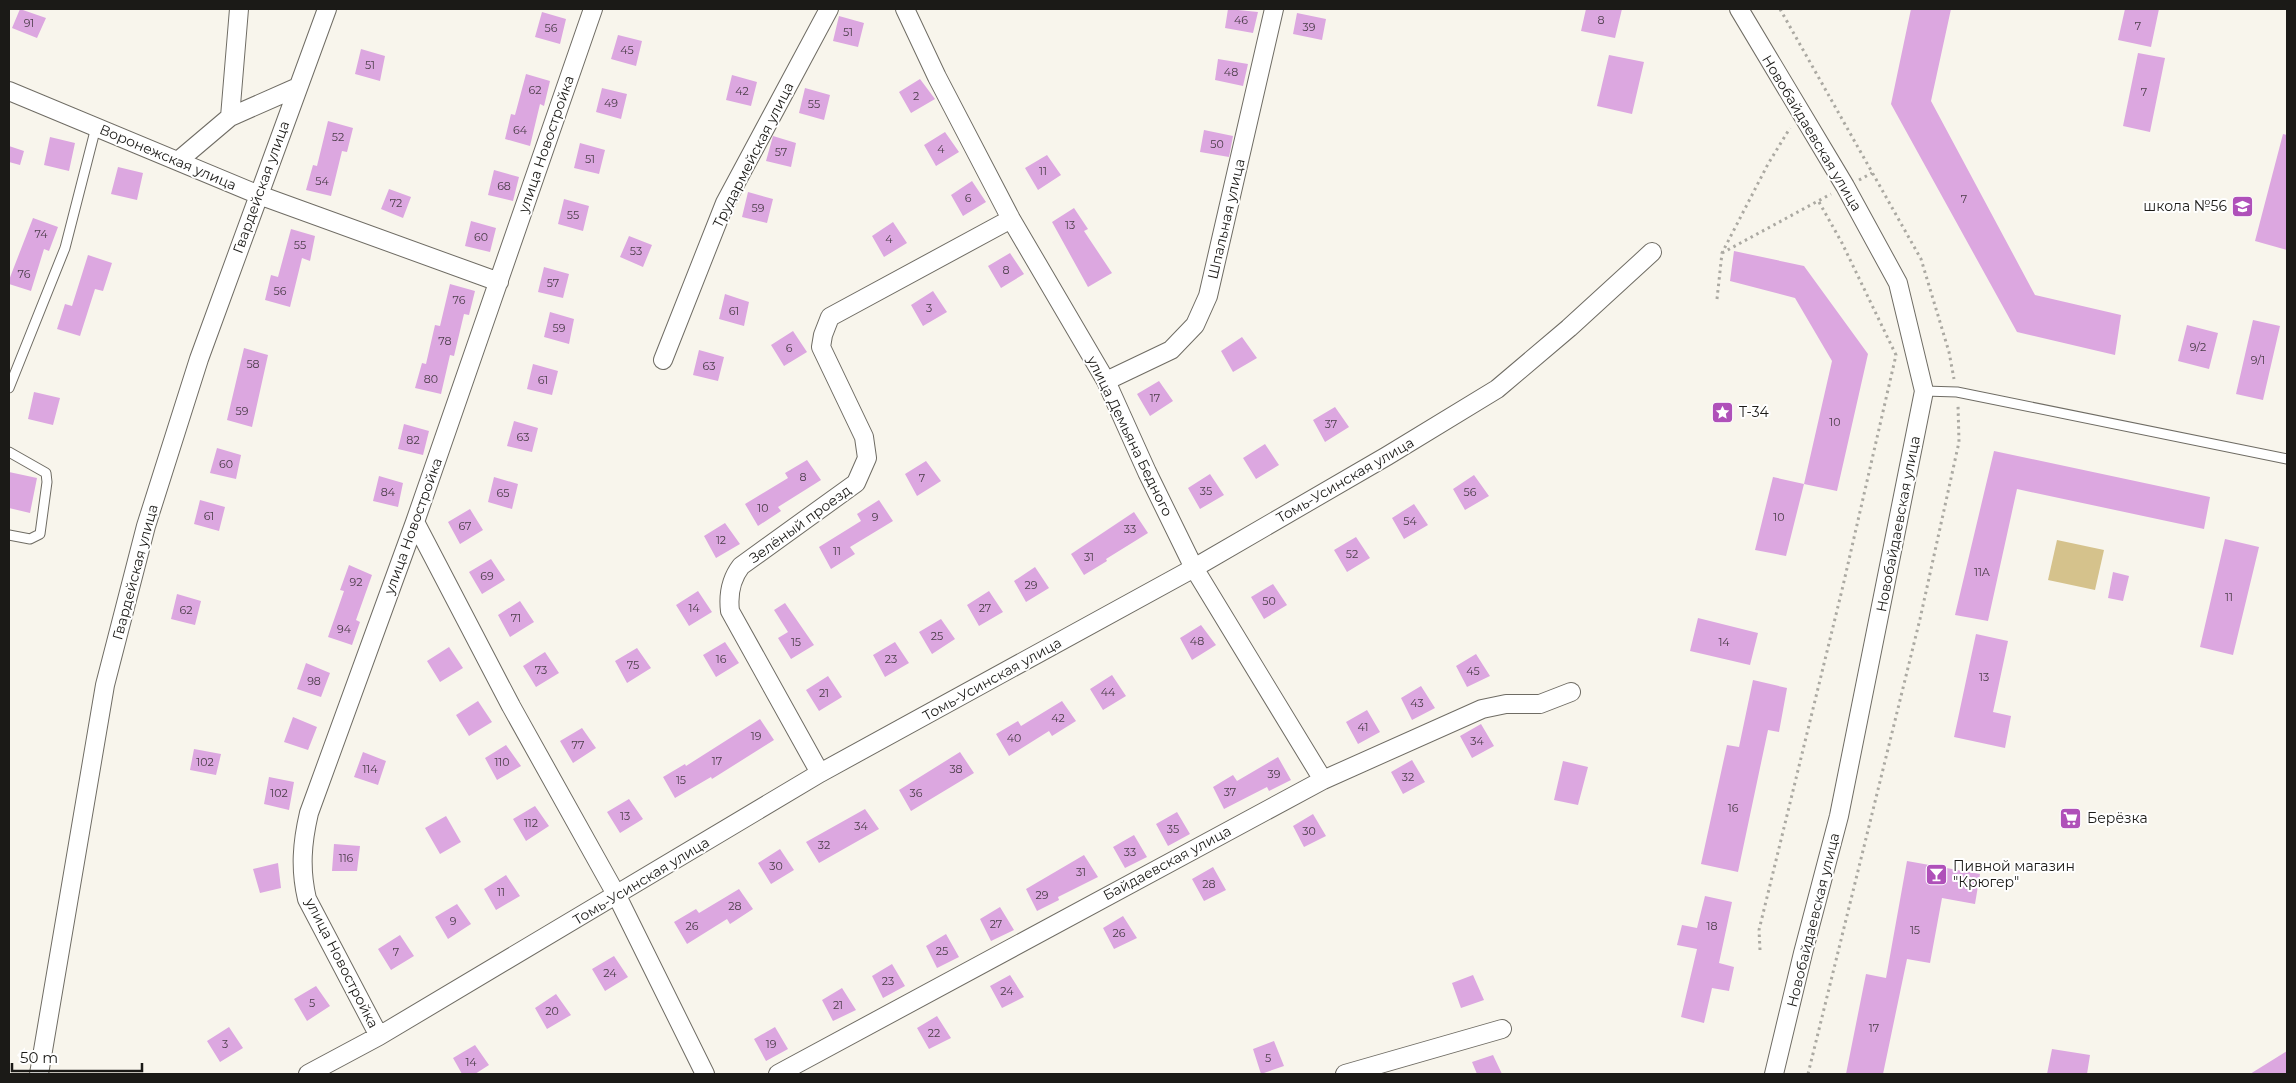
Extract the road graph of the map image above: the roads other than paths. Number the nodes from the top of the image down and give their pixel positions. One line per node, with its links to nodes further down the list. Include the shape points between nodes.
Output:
1 (239, 9): 10 (street)
2 (327, 9): 8 (street, Гвардейская улица)
3 (593, 9): 16 (street, улица Новостройка)
4 (829, 9): 17 (street, Трудармейская улица, via 726,203)
5 (905, 9): 14 (street, улица Демьяна Бедного)
6 (1274, 9): 18 (street, Шпальная улица, via 1208,296 1194,325 1170,350)
7 (1739, 9): 20 (street, Новобайдаевская улица, via 1846,186 1898,283)
8 (298, 87): 10 (street); 13 (street, Гвардейская улица)
9 (9, 91): 11 (street, Воронежская улица)
10 (230, 116): 12 (street)
11 (96, 127): 12 (street, Воронежская улица); 19 (lane, via 66,248)
12 (178, 162): 13 (street, Воронежская улица)
13 (259, 195): 16 (street, Воронежская улица); 33 (street, Гвардейская улица, via 199,359 148,517 105,685)
14 (1011, 219): 18 (street, улица Демьяна Бедного); 27 (street, Зелёный проезд, via 830,316 821,347 864,437 867,458 856,483 742,566 733,577 728,600 730,611)
15 (1652, 252): 25 (street, Томь-Усинская улица, via 1497,389)
16 (499, 282): 23 (street, улица Новостройка)
17 (663, 360)
18 (1106, 381): 25 (street, улица Демьяна Бедного)
19 (9, 388)
20 (1924, 391): 22 (lane, via 1957,392); 38 (street, Новобайдаевская улица, via 1840,816)
21 (9, 452): 24 (lane, via 46,473 47,482 40,534 30,539)
22 (2287, 459)
23 (415, 522): 29 (street, via 511,706); 31 (street, улица Новостройка, via 309,813 301,858 307,899)
24 (9, 535)
25 (1194, 568): 27 (street, Томь-Усинская улица); 28 (street, улица Демьяна Бедного)
26 (1571, 692): 28 (street, Байдаевская улица, via 1540,704 1506,704 1482,709)
27 (820, 773): 29 (street, Томь-Усинская улица)
28 (1323, 780): 32 (street, Байдаевская улица)
29 (617, 896): 31 (street, Томь-Усинская улица); 35 (street)
30 (1502, 1028): 37 (street)
31 (379, 1036): 34 (street, Томь-Усинская улица)
32 (801, 1069): 36 (street, Байдаевская улица)
33 (39, 1074)
34 (308, 1074)
35 (705, 1074)
36 (778, 1074)
37 (1345, 1074)
38 (1774, 1074)

